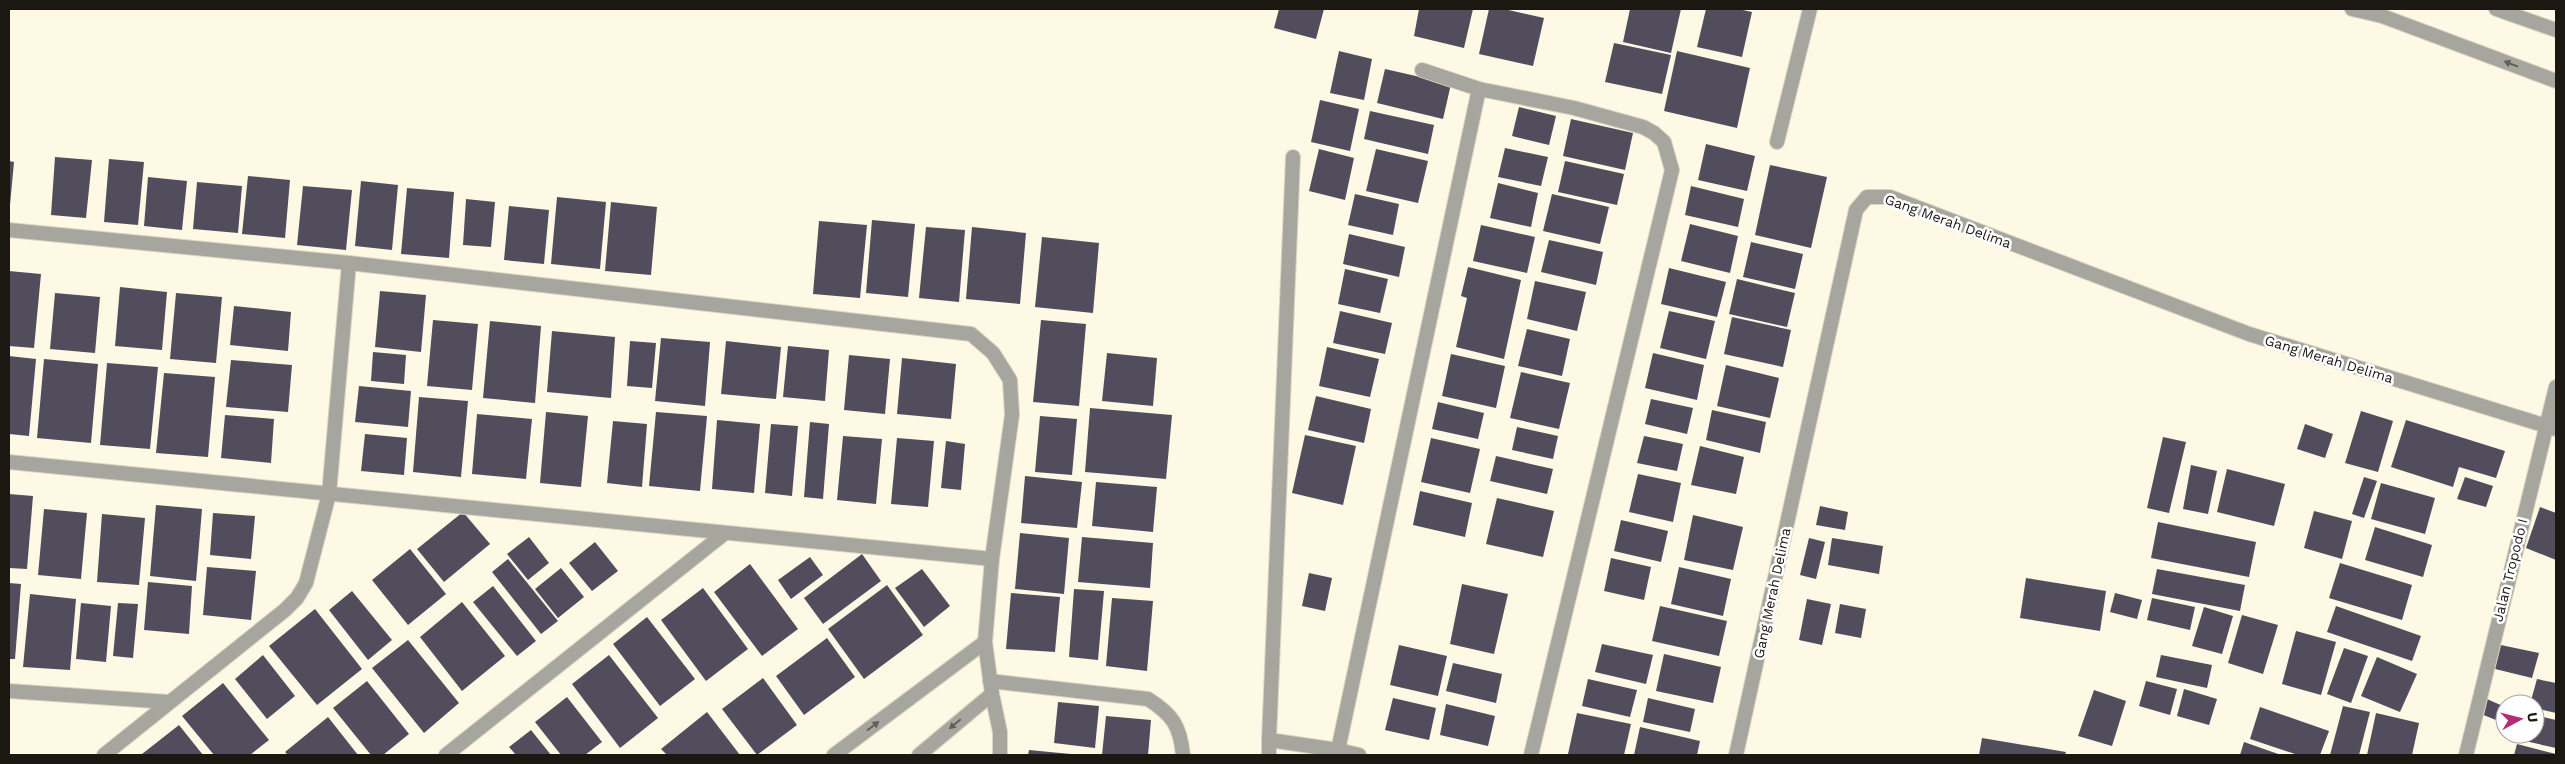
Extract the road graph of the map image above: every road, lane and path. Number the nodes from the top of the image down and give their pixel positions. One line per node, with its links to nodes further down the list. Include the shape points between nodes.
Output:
1 (1810, 9): 9 (street)
2 (2352, 9): 4 (street)
3 (2496, 9): 5 (street)
4 (2388, 12): 7 (street, one-way to 4)
5 (2556, 30)
6 (1422, 70): 8 (street)
7 (2556, 81)
8 (1479, 89): 24 (street); 33 (street, via 1574,108 1643,127 1664,142 1672,170)
9 (1776, 142)
10 (1293, 157): 23 (street)
11 (9, 230): 12 (street)
12 (349, 263): 16 (street); 18 (street, via 971,334 993,352 1010,380 1012,415)
13 (2556, 386): 14 (street, Jalan Tropodo I)
14 (2551, 428): 34 (street, Gang Merah Delima, via 2249,334 1890,197 1867,197 1856,210); 35 (street, Jalan Tropodo I)
15 (9, 462): 16 (street)
16 (329, 494): 17 (street); 22 (street, via 306,583 298,598)
17 (726, 533): 18 (street); 26 (street)
18 (992, 559): 19 (street)
19 (985, 642): 20 (street); 27 (street, one-way to 19)
20 (991, 688): 28 (street, one-way to 28); 29 (street, via 1000,732); 30 (street, via 1148,699 1167,711 1177,727)
21 (9, 691): 22 (street)
22 (169, 702): 25 (street)
23 (1269, 740): 24 (street); 31 (street)
24 (1338, 750): 32 (street)
25 (104, 755)
26 (446, 755)
27 (834, 755)
28 (919, 755)
29 (1000, 755)
30 (1183, 755)
31 (1269, 755)
32 (1359, 755)
33 (1531, 755)
34 (1736, 755)
35 (2466, 755)

